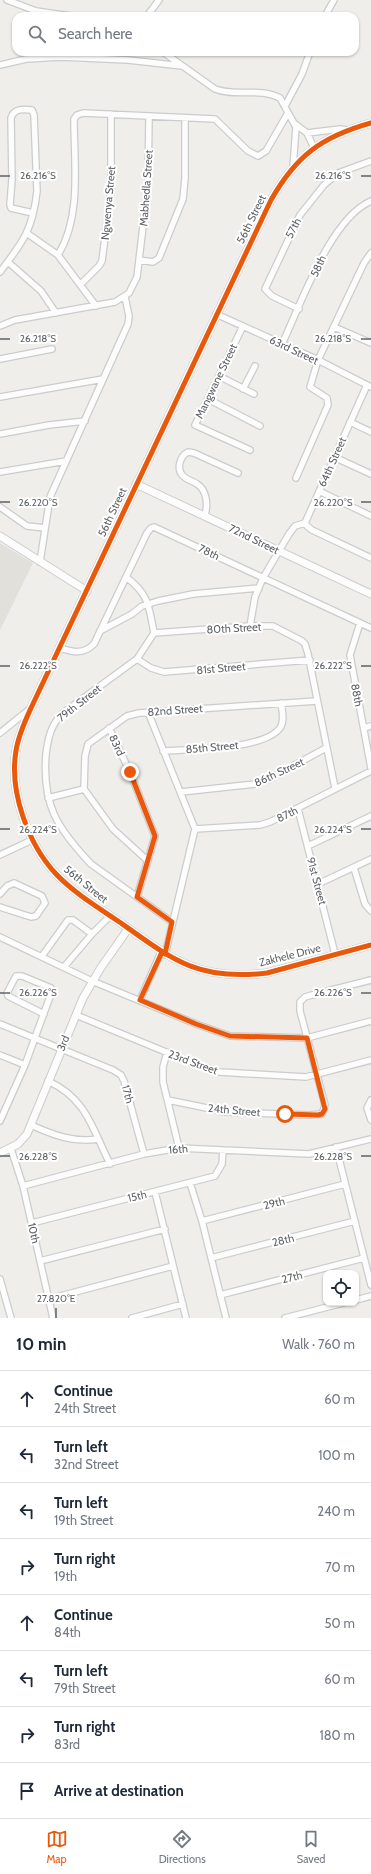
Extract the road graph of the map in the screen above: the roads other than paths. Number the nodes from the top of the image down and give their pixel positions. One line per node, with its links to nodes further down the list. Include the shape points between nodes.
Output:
1 (7, 0): 4 (street)
2 (159, 0): 5 (street)
3 (334, 0): 6 (street)
4 (43, 12)
5 (150, 12)
6 (327, 12)
7 (170, 56): 10 (street)
8 (309, 56): 11 (street)
9 (0, 65): 10 (street, via 35,58 61,57 128,60)
10 (185, 67): 11 (street, via 218,91 274,95 280,98)
11 (285, 106): 12 (street)
12 (288, 113): 15 (street, via 266,151 258,156 248,151 229,134 218,120); 17 (street)
13 (111, 114): 14 (street); 27 (street, via 83,113 74,119 74,198 67,239); 31 (street, Ngwenya Street, via 111,188 102,261)
14 (149, 116): 15 (street); 28 (street, Mabhedla Street, via 148,184)
15 (185, 118): 28 (street, via 185,178 182,206 159,258 153,262)
16 (371, 123): 18 (street, 56th Street)
17 (296, 124): 19 (street); 22 (street)
18 (348, 130): 19 (street); 20 (street, 56th Street)
19 (307, 133): 20 (street)
20 (314, 148): 22 (street, 56th Street)
21 (371, 161): 34 (street, 57th, via 333,176 309,202 294,227 265,289 272,296)
22 (293, 167): 36 (street, 56th Street, via 270,200)
23 (371, 201): 34 (street, 58th, via 357,209 332,240)
24 (34, 213): 24 (street, via 37,184 34,115 32,110 17,110 11,118 10,205 11,208); 25 (street)
25 (28, 234): 27 (street); 29 (street)
26 (371, 253): 39 (street)
27 (58, 255): 31 (street)
28 (139, 260): 32 (street, Mabhedla Street, via 135,283)
29 (8, 262): 30 (street); 35 (street, via 41,291)
30 (0, 272)
31 (81, 284): 33 (street)
32 (125, 297): 33 (street); 47 (street, via 128,324)
33 (96, 306): 35 (street)
34 (299, 309): 41 (street, 58th)
35 (56, 313): 37 (street, via 15,320)
36 (216, 314): 38 (street, 63rd Street); 65 (street, 56th Street)
37 (0, 326)
38 (243, 326): 41 (street, 63rd Street); 46 (street, Mangwane Street)
39 (334, 327): 40 (street); 44 (street)
40 (371, 343)
41 (282, 344): 44 (street, 63rd Street)
42 (52, 349): 43 (street)
43 (0, 359)
44 (318, 360): 48 (street, 63rd Street); 64 (street, via 310,387 327,398 328,404)
45 (255, 366): 49 (street)
46 (219, 376): 49 (street); 52 (street, Mangwane Street)
47 (103, 379): 51 (street); 53 (street)
48 (369, 386): 54 (street, 64th Street)
49 (243, 389): 50 (street)
50 (254, 394)
51 (0, 397)
52 (208, 399): 55 (street); 58 (street, Mangwane Street, via 195,425)
53 (84, 421): 57 (street); 60 (street)
54 (350, 422): 56 (street); 59 (street, 64th Street)
55 (260, 426)
56 (371, 432)
57 (0, 434)
58 (250, 450)
59 (334, 457): 63 (street); 66 (street, 64th Street)
60 (66, 462): 61 (street); 71 (street, via 50,497)
61 (0, 472)
62 (238, 473): 68 (street, via 194,453 188,452 183,456 180,471 201,488 207,502)
63 (371, 474)
64 (296, 478)
65 (136, 484): 68 (street, 72nd Street); 79 (street, 56th Street)
66 (319, 491): 69 (street); 70 (street, 64th Street)
67 (0, 507): 71 (street, via 27,526)
68 (205, 515): 73 (street, 72nd Street)
69 (371, 516)
70 (305, 523): 73 (street, via 295,526); 74 (street, via 312,530)
71 (45, 528): 75 (street)
72 (0, 536): 75 (street)
73 (278, 551): 77 (street); 80 (street, 72nd Street)
74 (371, 558)
75 (40, 562): 79 (street)
76 (126, 577): 77 (street, 78th, via 147,534 154,527); 81 (street, via 141,589); 85 (street, 78th)
77 (263, 578): 78 (street); 82 (street, 78th)
78 (259, 588): 81 (street, via 193,594); 83 (street, via 251,612)
79 (87, 591): 87 (street, 56th Street)
80 (371, 594)
81 (149, 604): 85 (street); 86 (street)
82 (360, 623): 84 (street, 78th); 96 (street, 88th, via 350,655)
83 (250, 626): 86 (street, 80th Street); 89 (street, 80th Street, via 273,626 302,641)
84 (371, 628)
85 (100, 631): 87 (street, 78th, via 94,644 85,651 72,652)
86 (154, 633): 88 (street, 79th Street)
87 (59, 648): 92 (street, 56th Street)
88 (137, 658): 89 (street, 81st Street, via 151,668 164,672); 105 (street, 79th Street, via 63,712 54,722 46,751 45,775)
89 (310, 660): 90 (street, 80th Street)
90 (317, 701): 91 (street, 82nd Street); 98 (street, 80th Street)
91 (281, 703): 93 (street, 82nd Street); 99 (street, 85th Street, via 281,727 260,740 238,746)
92 (31, 708): 97 (street); 109 (street, 56th Street, via 16,751 15,771 19,803)
93 (148, 712): 95 (street, 82nd Street, via 127,716); 99 (street)
94 (371, 726): 96 (street)
95 (109, 728): 103 (street, 82nd Street, via 86,747); 113 (street, 83rd, via 153,827 155,840)
96 (364, 728): 100 (street, 88th)
97 (0, 733)
98 (326, 748): 102 (street, 80th Street); 104 (street, 86th Street, via 270,779 255,784)
99 (163, 751): 104 (street)
100 (371, 768)
101 (371, 771): 102 (street, 87th)
102 (335, 788): 106 (street, 87th)
103 (84, 789): 105 (street); 113 (street, via 113,829)
104 (181, 792): 108 (street)
105 (48, 798): 117 (street, 79th Street, via 59,825 91,864)
106 (298, 809): 108 (street, 87th, via 260,825); 110 (street, 91st Street)
107 (371, 816): 110 (street)
108 (195, 829): 121 (street)
109 (32, 840): 111 (street); 120 (street, 56th Street, via 62,880)
110 (308, 846): 115 (street, 91st Street)
111 (0, 855)
112 (371, 859): 114 (street)
113 (148, 861): 117 (street, 83rd)
114 (354, 868): 115 (street); 119 (street, via 365,904)
115 (318, 884): 127 (street, 91st Street)
116 (0, 894): 118 (street, via 14,882 42,896 45,903 36,916 31,918)
117 (137, 897): 121 (street, 79th Street)
118 (0, 907)
119 (371, 910)
120 (110, 916): 122 (street, 56th Street); 123 (street)
121 (172, 922): 126 (street)
122 (128, 928): 126 (street, Zakhele Drive); 131 (street, 3rd)
123 (92, 934): 128 (street, via 73,920 68,920); 129 (street)
124 (0, 936): 128 (street)
125 (371, 945): 127 (street, Zakhele Drive)
126 (163, 954): 127 (street, Zakhele Drive, via 199,970 224,974 267,973); 132 (street)
127 (335, 954)
128 (42, 956): 129 (street)
129 (64, 967): 131 (street)
130 (371, 980): 138 (street, via 312,994 302,999 299,1006)
131 (92, 981): 132 (street); 134 (street, 3rd)
132 (140, 1000): 138 (street, via 230,1036)
133 (44, 1014): 133 (street, via 52,989 22,976 16,976 7,992 8,996); 137 (street)
134 (76, 1015): 139 (street, 3rd); 140 (street, 23rd Street)
135 (371, 1021): 138 (street)
136 (0, 1024): 137 (street)
137 (35, 1038): 139 (street); 143 (street)
138 (307, 1038): 144 (street)
139 (61, 1050): 145 (street, 3rd); 158 (street, 17th, via 121,1075)
140 (167, 1052): 144 (street, 23rd Street, via 219,1072 306,1077); 146 (street, via 162,1074)
141 (0, 1055): 143 (street)
142 (371, 1060): 144 (street, 23rd Street)
143 (25, 1065): 149 (street)
144 (318, 1075): 146 (street, 24th Street, via 325,1105 324,1112 318,1115 226,1112)
145 (48, 1081): 150 (street, 3rd); 151 (street, via 80,1103)
146 (168, 1100): 154 (street)
147 (371, 1100): 148 (street, via 367,1108)
148 (371, 1120)
149 (0, 1121)
150 (32, 1125): 151 (street, via 71,1139); 155 (street, 3rd, via 23,1140)
151 (98, 1139): 159 (street)
152 (371, 1139): 153 (street, 16th)
153 (336, 1147): 156 (street, 16th, via 309,1154); 161 (street)
154 (179, 1148): 156 (street, 16th); 158 (street, 16th)
155 (11, 1149): 157 (street, 3rd); 162 (street, 10th)
156 (223, 1150): 160 (street, 15th, via 222,1164 216,1176)
157 (0, 1153)
158 (144, 1154): 159 (street, 16th)
159 (110, 1164): 162 (street, 16th)
160 (190, 1183): 163 (street, 15th); 164 (street)
161 (345, 1184): 164 (street, 29th); 165 (street)
162 (23, 1186): 166 (street, 10th)
163 (155, 1192): 166 (street, 15th); 167 (street)
164 (202, 1221): 168 (street)
165 (355, 1221): 168 (street, 28th); 169 (street)
166 (32, 1223): 170 (street, 10th)
167 (165, 1229): 170 (street); 171 (street)
168 (211, 1258): 174 (street)
169 (364, 1258): 173 (street); 174 (street, 27th)
170 (40, 1261): 176 (street, 10th)
171 (173, 1266): 176 (street); 178 (street)
172 (0, 1279): 180 (street)
173 (371, 1285)
174 (220, 1295): 184 (street)
175 (371, 1296): 177 (street)
176 (49, 1299): 181 (street, 10th)
177 (359, 1299)
178 (183, 1304): 182 (street); 183 (street)
179 (331, 1306): 185 (street)
180 (11, 1318)
181 (53, 1318)
182 (132, 1318)
183 (186, 1318)
184 (226, 1318)
185 (285, 1318)

